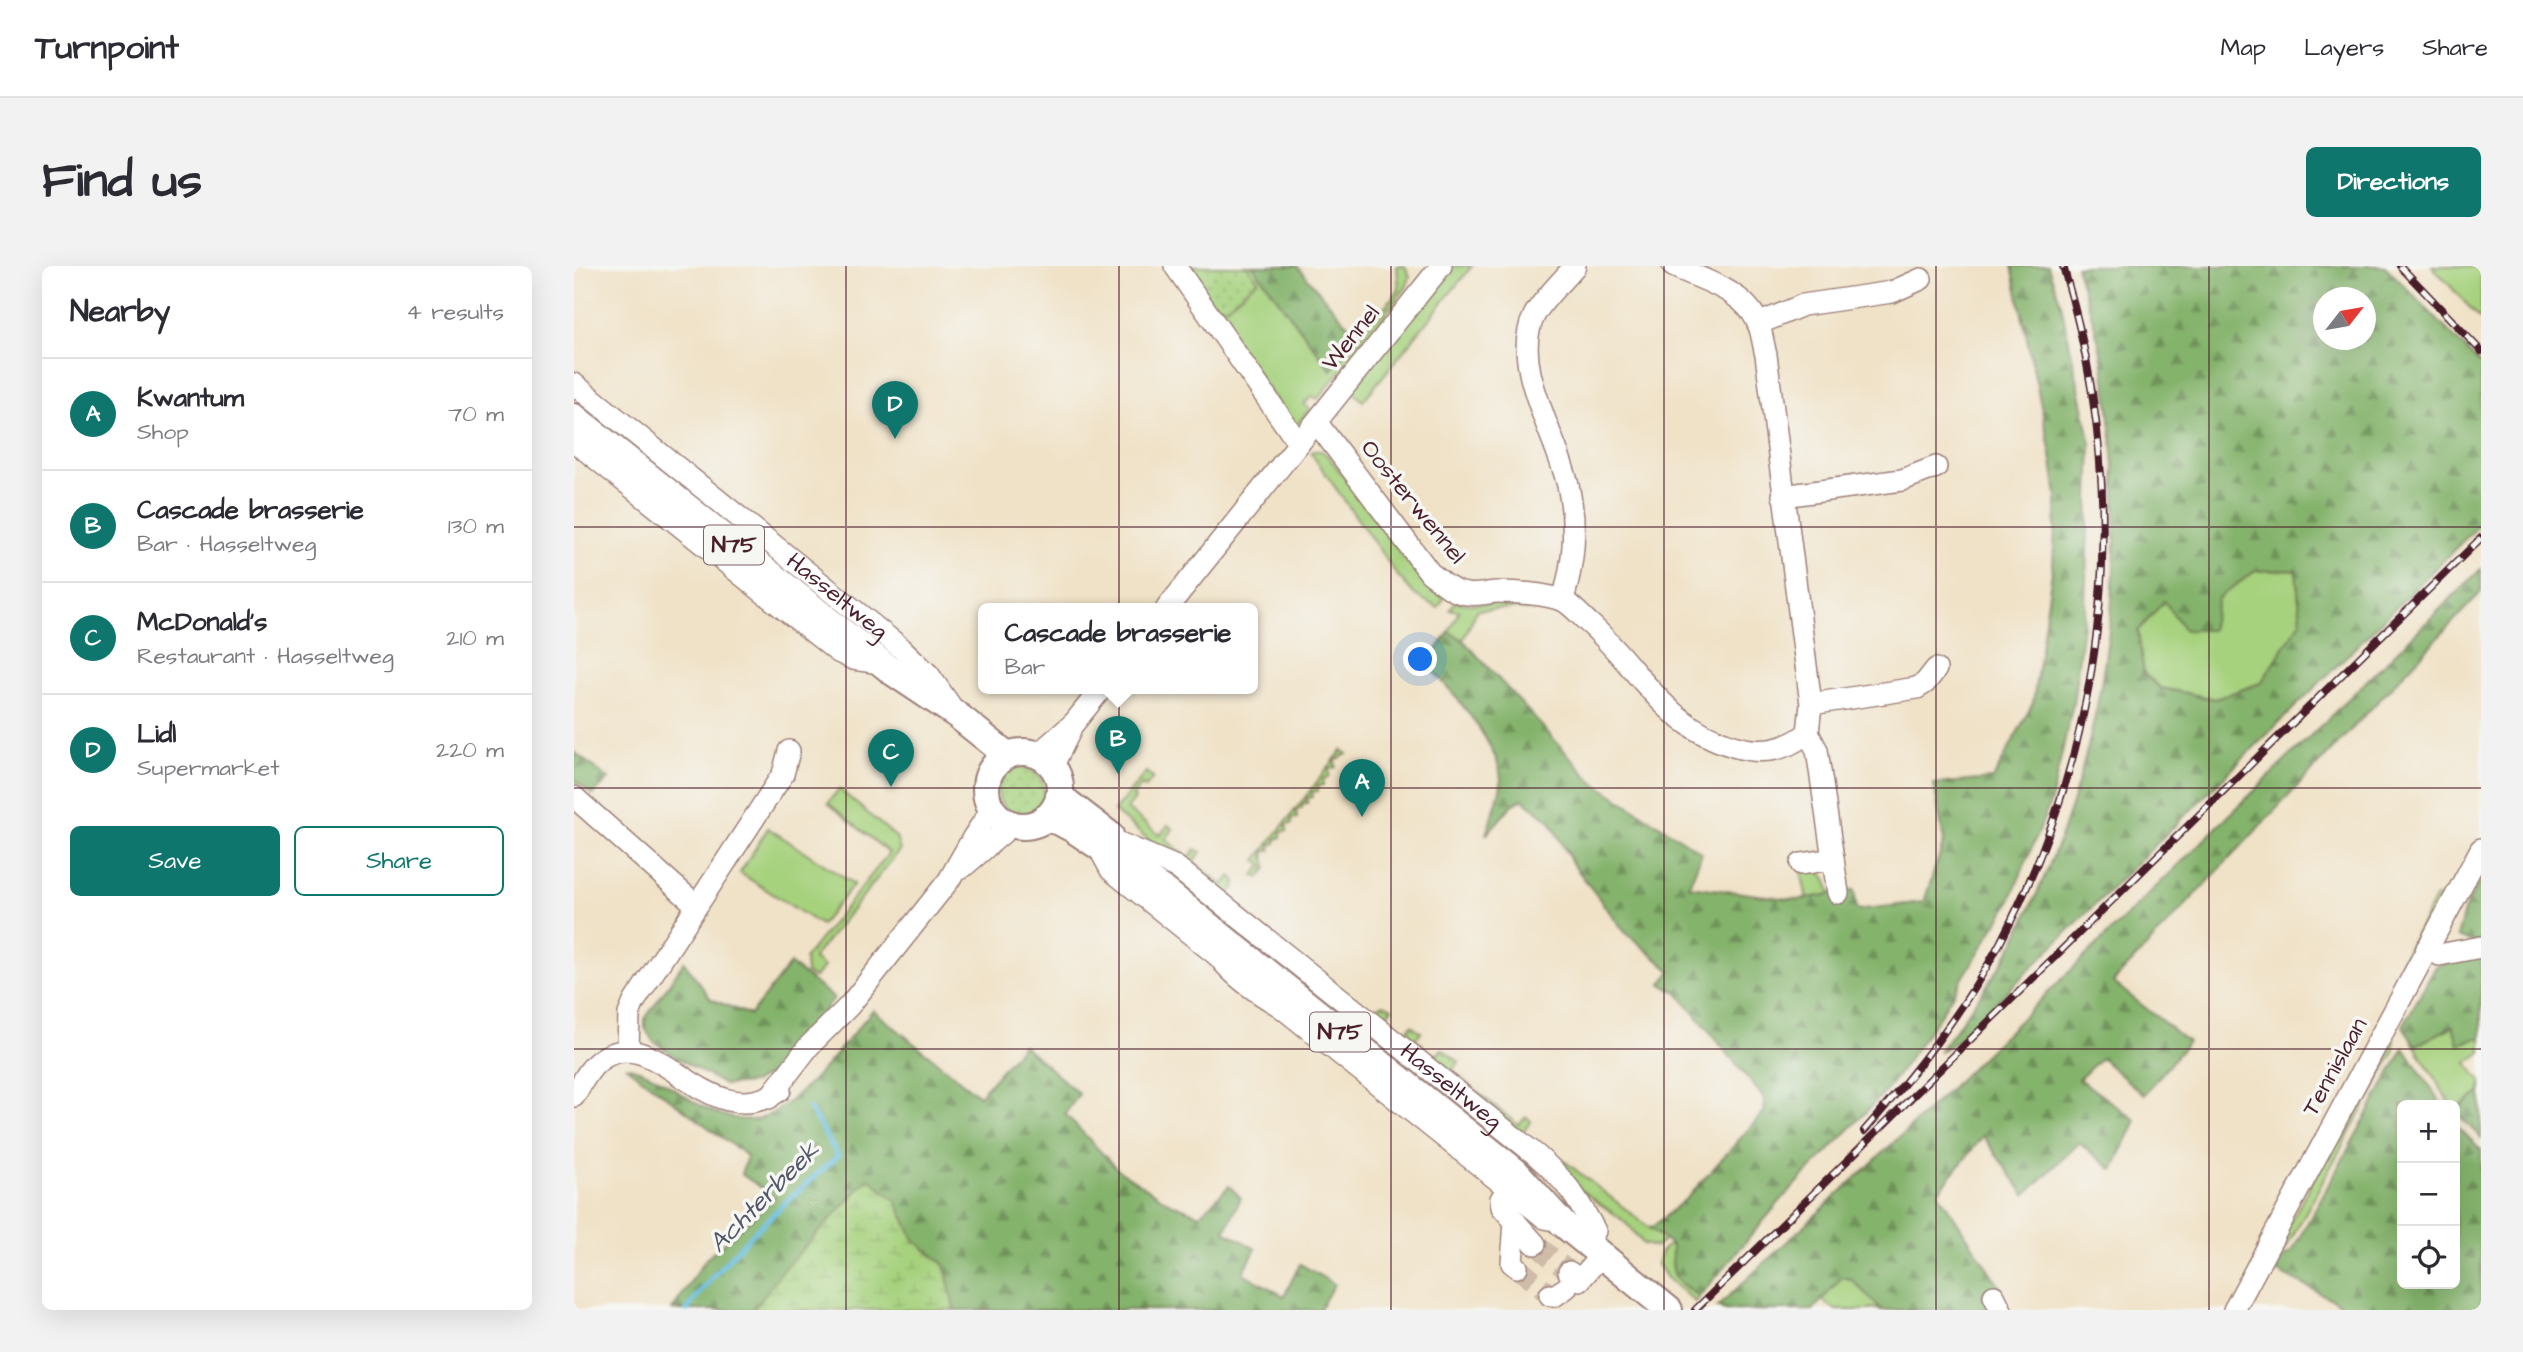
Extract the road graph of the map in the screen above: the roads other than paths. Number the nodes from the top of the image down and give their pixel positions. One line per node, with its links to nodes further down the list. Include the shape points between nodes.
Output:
1 (1175, 266): 11 (street)
2 (1575, 266): 14 (street, via 1534,316 1526,351 1531,382 1569,488 1575,531)
3 (1673, 266): 6 (street, via 1737,296)
4 (1432, 270): 9 (street, Wennel)
5 (1921, 279): 6 (street, via 1892,292 1803,305)
6 (1758, 324): 13 (street)
7 (574, 384): 20 (street, Hasseltweg, via 916,661)
8 (574, 417): 16 (main road, Hasseltweg / N75)
9 (1317, 423): 11 (street, Wennel); 14 (street, Oosterwennel, via 1430,573 1449,588 1466,594 1516,593)
10 (574, 441): 16 (street, Hasseltweg, via 838,652)
11 (1300, 442): 15 (street, Wennel)
12 (1936, 467): 13 (street, via 1902,480)
13 (1783, 496): 19 (street)
14 (1563, 600): 21 (street, via 1690,728 1744,750 1791,746)
15 (1171, 603)
16 (887, 668): 20 (main road, Hasseltweg / N75); 25 (main road, Hasseltweg / N75, via 966,741)
17 (1936, 669): 19 (street, via 1917,688)
18 (1097, 694): 24 (street)
19 (1811, 704): 21 (street)
20 (957, 715): 23 (main road, Hasseltweg / N75)
21 (1808, 733): 32 (street, via 1817,750)
22 (789, 751): 35 (street, via 783,774)
23 (1007, 755): 24 (main road, via 1017,752); 25 (main road)
24 (1044, 761): 26 (main road, via 1057,776)
25 (989, 774): 28 (main road, via 987,798)
26 (1059, 796): 29 (main road); 30 (main road, Hasseltweg / N75)
27 (574, 797): 35 (street)
28 (1002, 817): 29 (main road, via 1034,824); 38 (street, via 974,836 949,880 849,1006 820,1054 798,1078 769,1098 743,1104 715,1098 665,1065)
29 (1044, 819): 30 (main road, Hasseltweg / N75)
30 (1107, 843): 40 (main road, Hasseltweg / N75); 40 (street, Hasseltweg, via 1111,870 1218,956 1229,970); 42 (street, Hasseltweg, via 1176,867 1535,1154 1572,1189)
31 (2481, 849): 36 (street, Tennislaan)
32 (1833, 859): 33 (street); 34 (street)
33 (1801, 864)
34 (1838, 893)
35 (696, 905): 38 (street, via 634,1002 629,1014)
36 (2427, 947): 37 (street, via 2439,955); 46 (street, Tennislaan)
37 (2481, 947)
38 (628, 1051): 39 (street, via 598,1061)
39 (574, 1096)
40 (1512, 1181): 41 (street, via 1501,1199); 42 (main road, Hasseltweg / N75, via 1562,1223); 42 (main road, Hasseltweg / N75, via 1537,1183)
41 (1515, 1221): 41 (street, via 1526,1255 1513,1263)
42 (1598, 1243): 43 (street); 44 (main road, Hasseltweg / N75); 45 (main road, Hasseltweg / N75)
43 (1565, 1284)
44 (1669, 1310)
45 (1687, 1310)
46 (2234, 1310)

